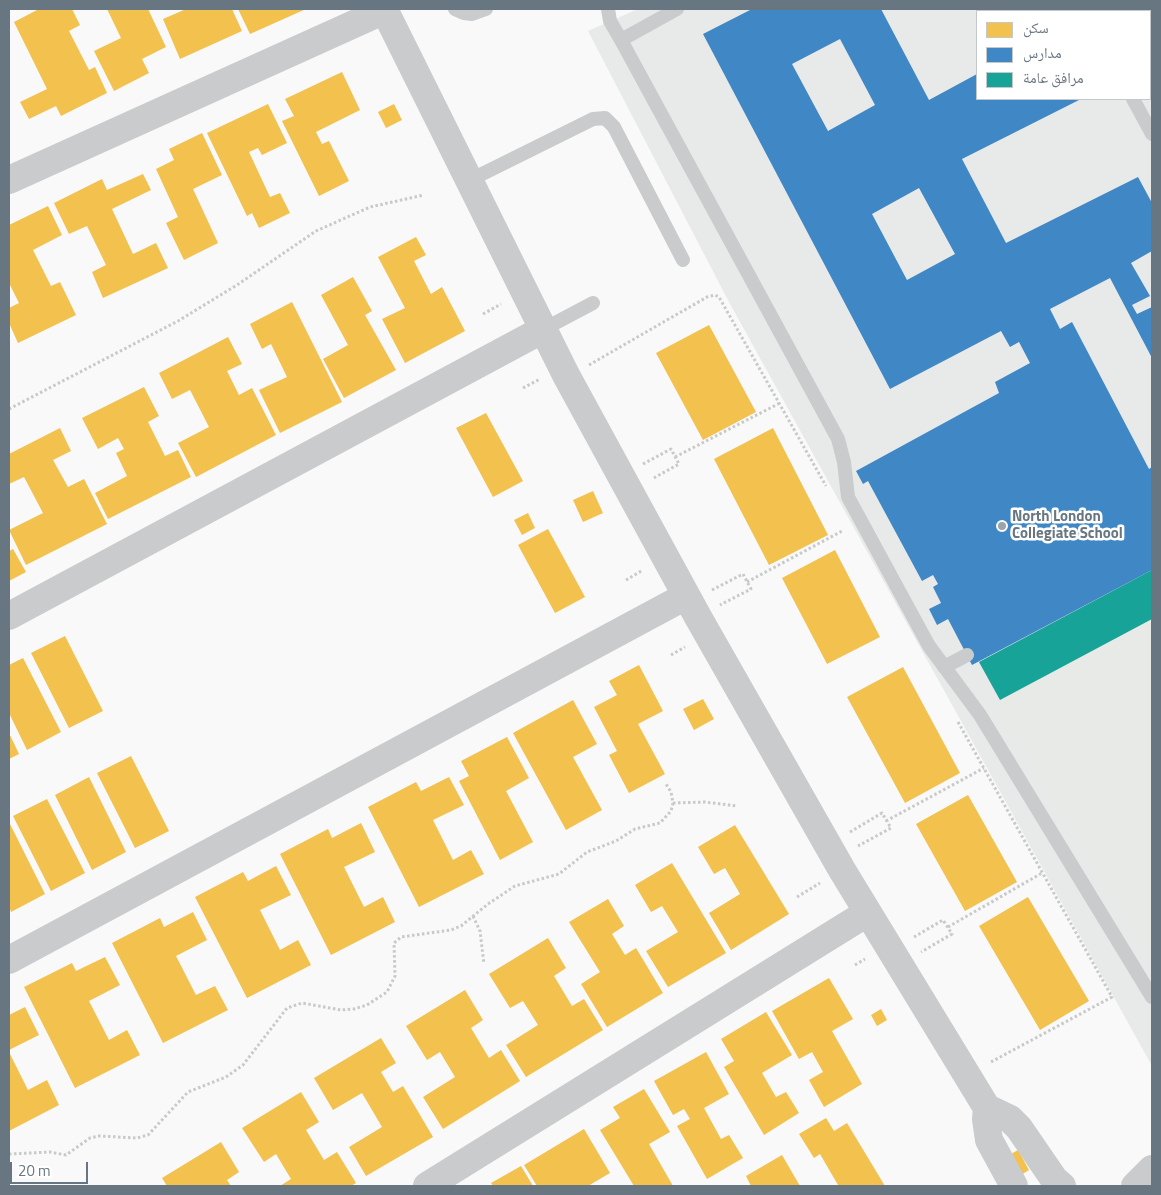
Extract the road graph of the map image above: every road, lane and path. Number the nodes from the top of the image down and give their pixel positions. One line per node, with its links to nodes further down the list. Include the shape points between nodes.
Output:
1 (384, 9): 9 (street); 10 (street)
2 (455, 9): 3 (lane, via 472,14)
3 (486, 9)
4 (608, 9): 6 (lane, via 610,21)
5 (677, 9): 6 (lane)
6 (621, 40): 26 (lane, via 838,439 853,506 929,646)
7 (1134, 100): 8 (lane)
8 (1152, 134)
9 (9, 180)
10 (468, 181): 12 (lane, via 593,119 605,118 614,127); 14 (street)
11 (424, 194): 17 (path, via 370,207 316,231 178,321)
12 (683, 260)
13 (593, 303): 14 (lane)
14 (542, 330): 15 (street); 24 (street)
15 (566, 375): 16 (path, via 715,295 722,300); 19 (street)
16 (780, 403): 18 (path); 20 (path)
17 (9, 409)
18 (675, 457): 19 (path, via 671,450); 19 (path, via 679,464)
19 (625, 483): 23 (street)
20 (831, 494)
21 (849, 527): 22 (path)
22 (747, 582): 23 (path, via 743,574); 23 (path, via 751,589)
23 (691, 605): 33 (street); 39 (street)
24 (9, 616)
25 (966, 655): 26 (lane)
26 (944, 667): 41 (lane, via 980,715)
27 (955, 716): 28 (path)
28 (984, 768): 32 (path); 34 (path)
29 (666, 784): 30 (path)
30 (672, 803): 31 (path, via 705,802); 36 (path, via 671,811 660,823 634,829 616,841 587,852 559,874 515,886)
31 (737, 806)
32 (886, 821): 33 (path, via 890,828); 33 (path, via 882,813)
33 (832, 851): 35 (street)
34 (1042, 873): 37 (path); 42 (path, via 1112,997)
35 (867, 913): 38 (street); 46 (street)
36 (473, 916): 40 (path, via 480,931); 44 (path, via 452,930 397,939 393,948 395,976 392,985 368,1005 341,1010 302,1003 287,1008 243,1065 226,1077 188,1092 148,1135 90,1138 66,1155 50,1152)
37 (948, 927): 38 (path, via 943,920); 38 (path, via 952,934)
38 (895, 958): 42 (street)
39 (9, 960)
40 (484, 964)
41 (1152, 997)
42 (966, 1076): 43 (street)
43 (987, 1108): 47 (street, via 989,1140); 48 (street, via 1010,1119 1019,1128)
44 (9, 1154)
45 (1152, 1168): 49 (street)
46 (427, 1186)
47 (1014, 1186)
48 (1062, 1186)
49 (1135, 1186)

